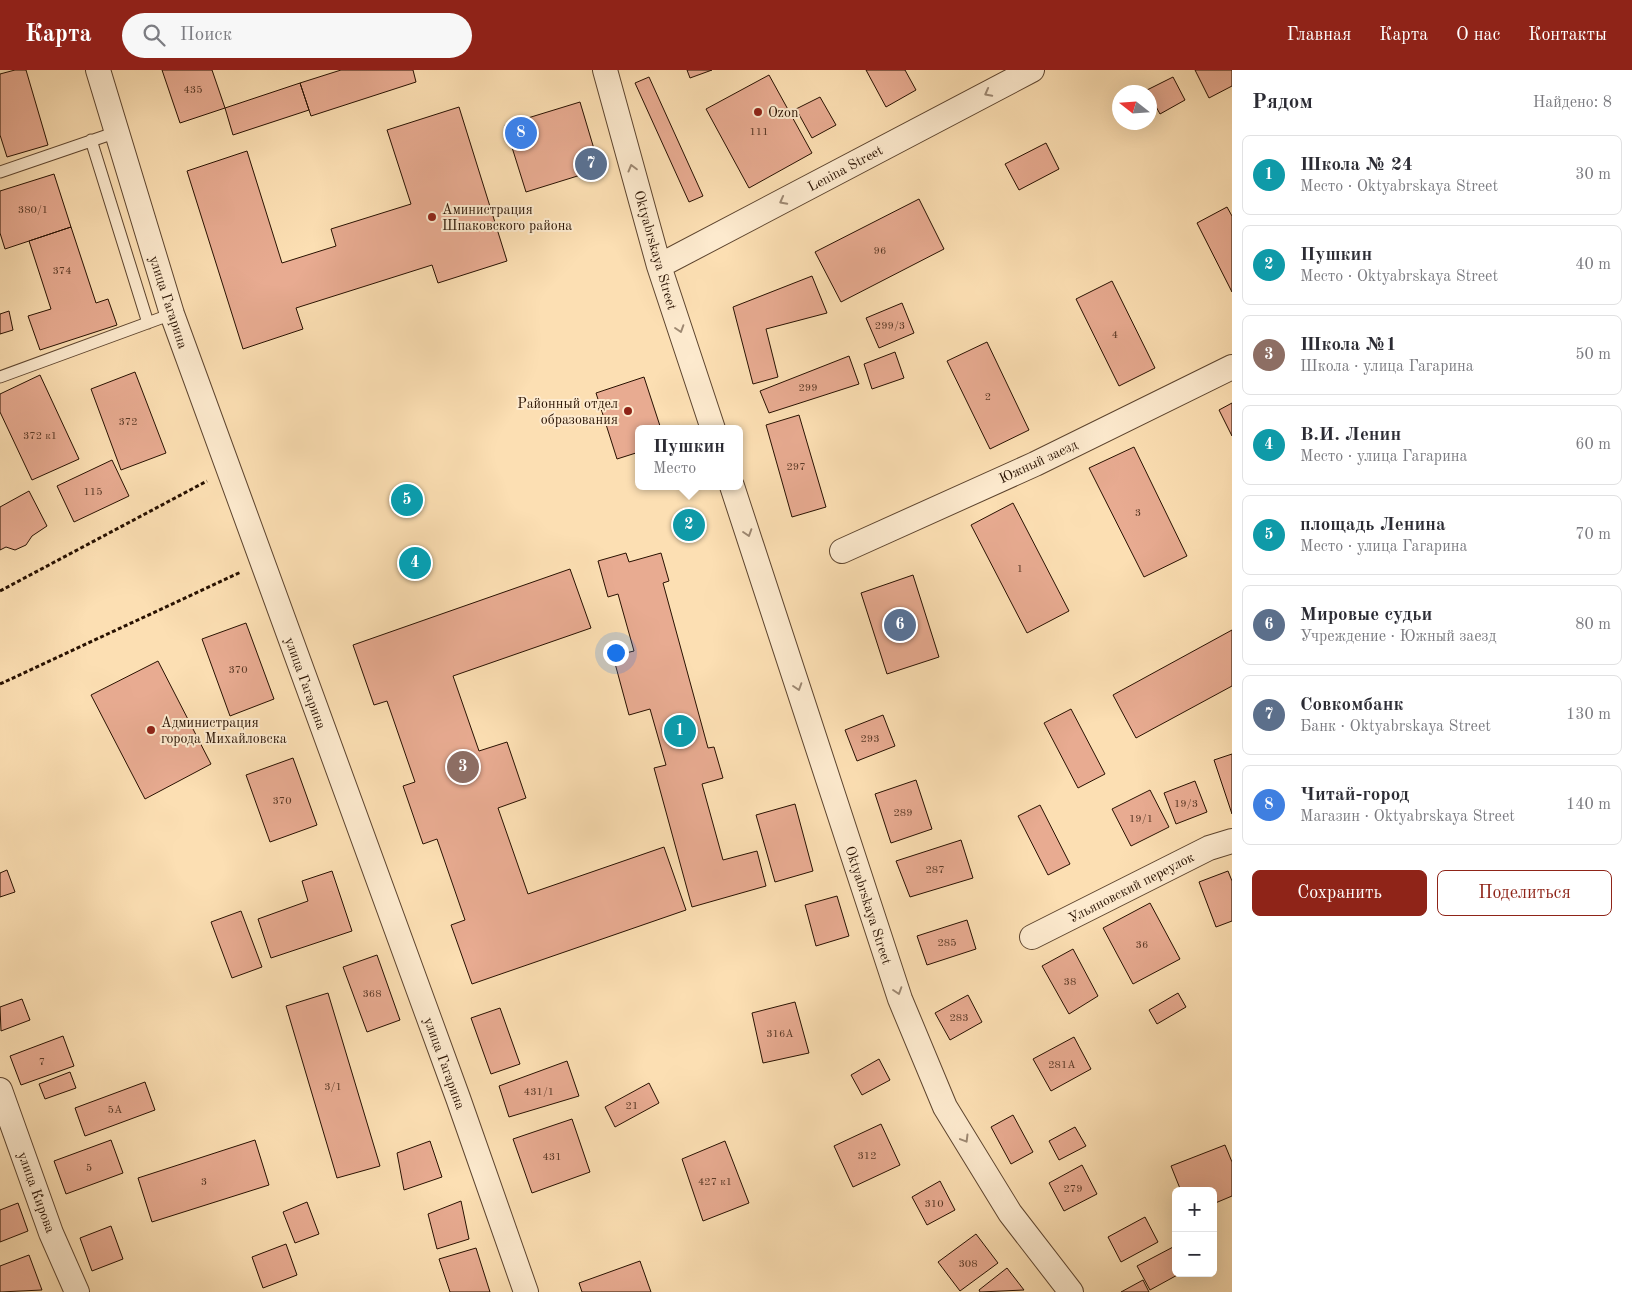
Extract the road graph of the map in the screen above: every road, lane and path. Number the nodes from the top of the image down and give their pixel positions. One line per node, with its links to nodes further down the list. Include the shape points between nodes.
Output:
1 (98, 70): 4 (street, улица Гагарина)
2 (605, 70): 7 (street, Oktyabrskaya Street, one-way to 2)
3 (1032, 70): 7 (street, Lenina Street, one-way to 7)
4 (117, 132): 5 (lane); 8 (street, улица Гагарина)
5 (91, 140): 6 (lane); 9 (lane)
6 (0, 172)
7 (659, 266): 12 (street, Oktyabrskaya Street, one-way to 12)
8 (172, 314): 9 (lane); 13 (street, улица Гагарина)
9 (148, 323): 11 (lane)
10 (1232, 367): 15 (street, Южный заезд, via 1035,464)
11 (0, 377)
12 (712, 425)
13 (228, 469): 16 (street, улица Гагарина); 17 (path)
14 (733, 490): 24 (street, Oktyabrskaya Street, one-way to 24, via 900,999 930,1071 946,1107 1010,1213)
15 (842, 551)
16 (262, 562): 18 (path); 23 (street, улица Гагарина)
17 (0, 592)
18 (0, 684)
19 (1232, 841): 20 (street, Ульяновский переулок, via 1209,848)
20 (1032, 937)
21 (0, 1090): 22 (street, улица Кирова, via 51,1232)
22 (77, 1292)
23 (526, 1292)
24 (1071, 1292)

